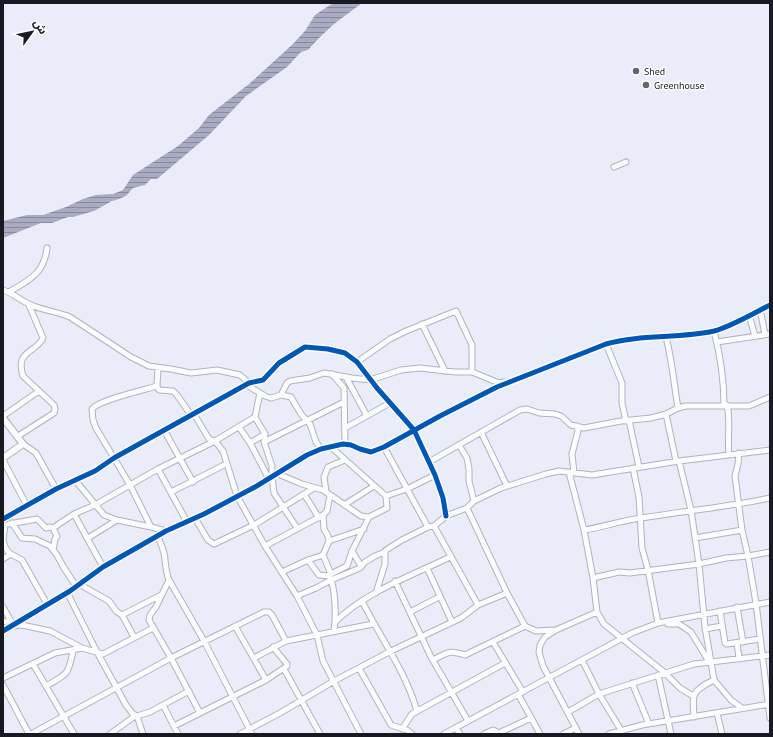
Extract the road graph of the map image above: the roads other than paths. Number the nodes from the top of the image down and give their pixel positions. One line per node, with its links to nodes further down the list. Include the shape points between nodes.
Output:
1 (626, 162): 2 (street)
2 (614, 167)
3 (47, 248): 5 (street, via 45,262 39,271)
4 (3, 290): 5 (street)
5 (9, 292): 6 (street)
6 (29, 304): 18 (street, via 70,317 131,357); 27 (street, via 43,338 25,354 20,364 23,376)
7 (770, 305): 8 (street)
8 (760, 310): 9 (street); 12 (street)
9 (749, 315): 11 (street); 13 (street)
10 (422, 324): 17 (street, via 390,339); 19 (street); 20 (street, via 456,311 472,346)
11 (714, 331): 14 (street); 15 (street)
12 (768, 334): 13 (street)
13 (755, 336): 15 (street)
14 (666, 337): 16 (street, via 619,340); 34 (street, via 672,360)
15 (717, 342): 33 (street)
16 (606, 344): 24 (street); 41 (street, via 622,383 622,402)
17 (356, 362): 23 (street); 25 (street, via 345,353 305,347 279,362 263,380)
18 (158, 368): 25 (street, via 191,373 217,370 240,375); 26 (street)
19 (445, 371): 20 (street); 23 (street, via 411,368)
20 (472, 372): 24 (street, via 499,383)
21 (332, 374): 22 (street); 29 (street, via 324,373 290,381); 31 (street, via 344,388)
22 (346, 377): 23 (street); 37 (street)
23 (370, 380): 32 (street)
24 (512, 380): 46 (street)
25 (248, 383): 28 (street); 35 (street)
26 (157, 386): 35 (street, via 160,390 173,391); 63 (street, via 121,396 96,405 92,409 96,428)
27 (39, 391): 38 (street); 49 (street, via 54,406 54,413)
28 (260, 393): 29 (street, via 270,398); 39 (street)
29 (281, 395): 40 (street, via 291,397 301,414)
30 (770, 398): 33 (street, via 752,405)
31 (344, 402): 40 (street); 44 (street)
32 (390, 403): 37 (street); 46 (street)
33 (725, 405): 34 (street); 61 (street, via 730,422)
34 (678, 408): 36 (street)
35 (192, 414): 45 (street); 50 (street, via 209,439)
36 (666, 414): 41 (street); 66 (street)
37 (367, 416): 44 (street)
38 (3, 417): 49 (street)
39 (255, 417): 43 (street); 48 (street)
40 (308, 420): 52 (street); 58 (street, via 316,442)
41 (627, 420): 42 (street, via 584,428); 69 (street)
42 (577, 426): 47 (street, via 571,425 561,416 527,409 514,413); 71 (street)
43 (239, 427): 50 (street); 51 (street)
44 (345, 428): 54 (street)
45 (164, 430): 62 (street); 63 (street)
46 (414, 430): 57 (street); 67 (street)
47 (482, 432): 55 (street); 79 (street)
48 (265, 434): 51 (street); 52 (street)
49 (18, 436): 53 (street)
50 (215, 441): 62 (street); 68 (street, via 223,451)
51 (250, 442): 74 (street)
52 (264, 442): 74 (street, via 272,466)
53 (23, 444): 64 (street); 81 (street, via 36,453)
54 (345, 444): 56 (street); 57 (street, via 371,452)
55 (459, 445): 67 (street); 89 (street, via 467,458)
56 (330, 447): 58 (street); 65 (street)
57 (384, 447): 82 (street)
58 (322, 449): 72 (street, via 307,455)
59 (770, 450): 60 (street)
60 (739, 454): 61 (street); 90 (street, via 735,476)
61 (729, 455): 66 (street)
62 (179, 457): 70 (street); 76 (street)
63 (114, 458): 75 (street); 77 (street)
64 (3, 459): 93 (street)
65 (345, 460): 78 (street); 85 (street, via 328,467 324,477)
66 (678, 461): 69 (street); 96 (street)
67 (429, 462): 73 (street)
68 (226, 464): 76 (street); 86 (street)
69 (636, 467): 71 (street, via 592,475); 102 (street)
70 (158, 469): 77 (street); 83 (street)
71 (571, 473): 79 (street, via 559,471); 115 (street)
72 (278, 474): 74 (street); 80 (street)
73 (435, 475): 82 (street); 99 (street)
74 (270, 478): 86 (street); 94 (street, via 274,493)
75 (75, 480): 81 (street); 91 (street)
76 (193, 482): 83 (street)
77 (130, 485): 91 (street); 110 (street)
78 (374, 486): 87 (street); 92 (street)
79 (507, 486): 89 (street)
80 (314, 488): 84 (street); 85 (street)
81 (56, 489): 93 (street)
82 (407, 489): 87 (street); 111 (street)
83 (171, 492): 105 (street)
84 (304, 494): 94 (street); 98 (street)
85 (328, 494): 92 (street); 98 (street, via 327,511)
86 (238, 496): 101 (street); 108 (street)
87 (386, 496): 100 (street, via 387,508)
88 (770, 498): 90 (street)
89 (474, 501): 95 (street)
90 (739, 504): 96 (street); 116 (street)
91 (95, 505): 97 (street); 104 (street, via 104,515)
92 (344, 505): 100 (street, via 361,516)
93 (27, 506): 103 (street)
94 (283, 507): 108 (street); 113 (street)
95 (467, 508): 99 (street); 148 (street)
96 (691, 510): 102 (street); 120 (street)
97 (74, 514): 112 (street); 119 (street)
98 (321, 516): 113 (street); 121 (street)
99 (446, 516): 109 (street)
100 (369, 517): 114 (street)
101 (195, 518): 105 (street); 108 (street, via 208,540 214,544)
102 (641, 518): 115 (street); 138 (street, via 642,548)
103 (3, 519)
104 (117, 520): 110 (street); 119 (street)
105 (187, 522): 117 (street)
106 (12, 523): 107 (street); 112 (street, via 37,519 46,528); 123 (street, via 22,538 35,539)
107 (4, 525): 127 (street, via 4,544)
108 (254, 525): 122 (street)
109 (434, 526): 111 (street); 130 (street)
110 (150, 527): 117 (street)
111 (428, 527): 125 (street)
112 (53, 528): 123 (street, via 57,536)
113 (297, 528): 122 (street)
114 (364, 529): 121 (street); 124 (street)
115 (584, 530): 142 (street)
116 (742, 530): 120 (street); 129 (street)
117 (166, 531): 118 (street)
118 (158, 537): 136 (street); 143 (street, via 166,559)
119 (88, 538): 136 (street)
120 (696, 538): 133 (street)
121 (329, 541): 128 (street)
122 (265, 546): 139 (street)
123 (53, 550): 145 (street)
124 (352, 552): 134 (street); 135 (street)
125 (385, 552): 135 (street); 147 (street, via 386,564)
126 (770, 552): 129 (street)
127 (11, 554): 131 (street); 155 (street, via 22,560)
128 (323, 555): 132 (street); 141 (street)
129 (748, 556): 133 (street); 154 (street)
130 (450, 557): 137 (street); 156 (street)
131 (3, 559)
132 (308, 560): 139 (street); 141 (street, via 319,575)
133 (699, 564): 138 (street); 162 (street)
134 (347, 566): 140 (street); 141 (street)
135 (361, 566): 140 (street)
136 (103, 567): 145 (street)
137 (426, 568): 144 (street); 151 (street)
138 (648, 570): 142 (street, via 619,572); 167 (street)
139 (282, 572): 150 (street)
140 (350, 572): 141 (street)
141 (330, 577): 150 (street, via 316,588); 165 (street)
142 (593, 578): 161 (street)
143 (169, 580): 149 (street); 183 (street)
144 (396, 581): 147 (street); 160 (street)
145 (78, 585): 146 (street); 163 (street, via 109,601)
146 (67, 592): 155 (street); 192 (street)
147 (376, 593): 152 (street)
148 (507, 593): 156 (street); 171 (street)
149 (161, 595): 163 (street); 173 (street, via 150,615 149,620)
150 (297, 596): 178 (street)
151 (439, 597): 160 (street); 166 (street)
152 (362, 601): 165 (street); 168 (street)
153 (770, 602): 154 (street)
154 (756, 603): 158 (street); 182 (street)
155 (48, 604): 169 (street)
156 (478, 605): 166 (street)
157 (3, 607): 169 (street)
158 (737, 607): 159 (street); 187 (street)
159 (720, 611): 162 (street); 172 (street)
160 (410, 612): 179 (street)
161 (597, 612): 175 (street); 181 (street, via 604,624)
162 (704, 614): 167 (street); 174 (street)
163 (122, 615): 180 (street)
164 (3, 621): 169 (street)
165 (335, 622): 176 (street)
166 (452, 622): 179 (street)
167 (658, 623): 181 (street); 200 (street, via 678,624 691,632)
168 (373, 624): 176 (street); 191 (street)
169 (13, 626): 177 (street); 189 (street, via 22,625 50,631)
170 (235, 626): 183 (street); 184 (street, via 269,612 274,616); 196 (street)
171 (525, 626): 175 (street, via 536,631); 185 (street)
172 (722, 626): 174 (street); 186 (street, via 725,643)
173 (153, 628): 180 (street); 195 (street)
174 (706, 629): 200 (street)
175 (556, 630): 208 (street, via 545,637 540,645 539,652)
176 (334, 631): 178 (street)
177 (3, 632)
178 (317, 635): 184 (street); 210 (street, via 323,661)
179 (422, 636): 191 (street); 198 (street)
180 (134, 638): 192 (street, via 103,654)
181 (623, 639): 199 (street); 205 (street)
182 (760, 639): 187 (street); 194 (street)
183 (204, 641): 195 (street); 221 (street)
184 (286, 641): 188 (street)
185 (493, 642): 198 (street, via 465,655 453,651); 201 (street)
186 (737, 642): 187 (street); 197 (street)
187 (743, 642)
188 (273, 647): 196 (street); 204 (street, via 287,666)
189 (82, 648): 190 (street); 192 (street)
190 (74, 650): 202 (street, via 55,653); 214 (street, via 67,672)
191 (391, 651): 203 (street); 226 (street, via 406,680)
192 (97, 652): 215 (street)
193 (770, 655): 194 (street)
194 (762, 656): 197 (street); 223 (street)
195 (171, 658): 215 (street); 216 (street)
196 (254, 658): 209 (street)
197 (739, 658): 200 (street)
198 (433, 660): 217 (street)
199 (582, 660): 208 (street); 219 (street)
200 (710, 662): 205 (street); 211 (street)
201 (505, 663): 217 (street); 218 (street)
202 (33, 664): 207 (street); 214 (street)
203 (359, 668): 210 (street); 241 (street, via 391,725)
204 (284, 669): 209 (street); 222 (street)
205 (665, 672): 206 (street); 220 (street, via 680,688)
206 (658, 675): 212 (street); 236 (street)
207 (3, 678)
208 (549, 678): 218 (street); 227 (street)
209 (266, 680): 221 (street)
210 (334, 680): 222 (street); 251 (street)
211 (714, 680): 220 (street, via 699,688); 225 (street, via 731,700)
212 (632, 682): 219 (street); 237 (street)
213 (3, 685): 244 (street)
214 (46, 686): 231 (street)
215 (117, 688): 230 (street, via 128,709); 231 (street)
216 (188, 691): 224 (street); 229 (street)
217 (451, 691): 226 (street); 235 (street)
218 (520, 693): 233 (street); 235 (street)
219 (599, 694): 227 (street); 242 (street)
220 (693, 696): 232 (street)
221 (233, 697): 229 (street); 243 (street)
222 (301, 700): 243 (street); 250 (street)
223 (769, 704): 225 (street); 234 (street)
224 (163, 705): 230 (street); 238 (street)
225 (742, 708): 228 (street)
226 (417, 711): 241 (street)
227 (568, 712): 240 (street)
228 (717, 713): 232 (street); 262 (street)
229 (200, 714): 238 (street)
230 (136, 716): 246 (street); 247 (street)
231 (64, 717): 244 (street); 245 (street)
232 (694, 717): 236 (street)
233 (531, 718): 256 (street); 257 (street)
234 (770, 718)
235 (468, 721): 239 (street)
236 (669, 721): 237 (street); 261 (street)
237 (648, 724): 242 (street)
238 (174, 726): 248 (street)
239 (456, 728): 253 (street); 254 (street)
240 (576, 728): 258 (street); 259 (street)
241 (402, 729): 252 (street)
242 (621, 730): 260 (street)
243 (251, 731): 249 (street)
244 (30, 734)
245 (74, 734)
246 (110, 734)
247 (143, 734)
248 (178, 734)
249 (240, 734)
250 (319, 734)
251 (362, 734)
252 (412, 734)
253 (444, 734)
254 (460, 734)
255 (484, 734): 256 (street, via 493,730)
256 (500, 734)
257 (540, 734)
258 (564, 734)
259 (579, 734)
260 (609, 734)
261 (671, 734)
262 (722, 734)

